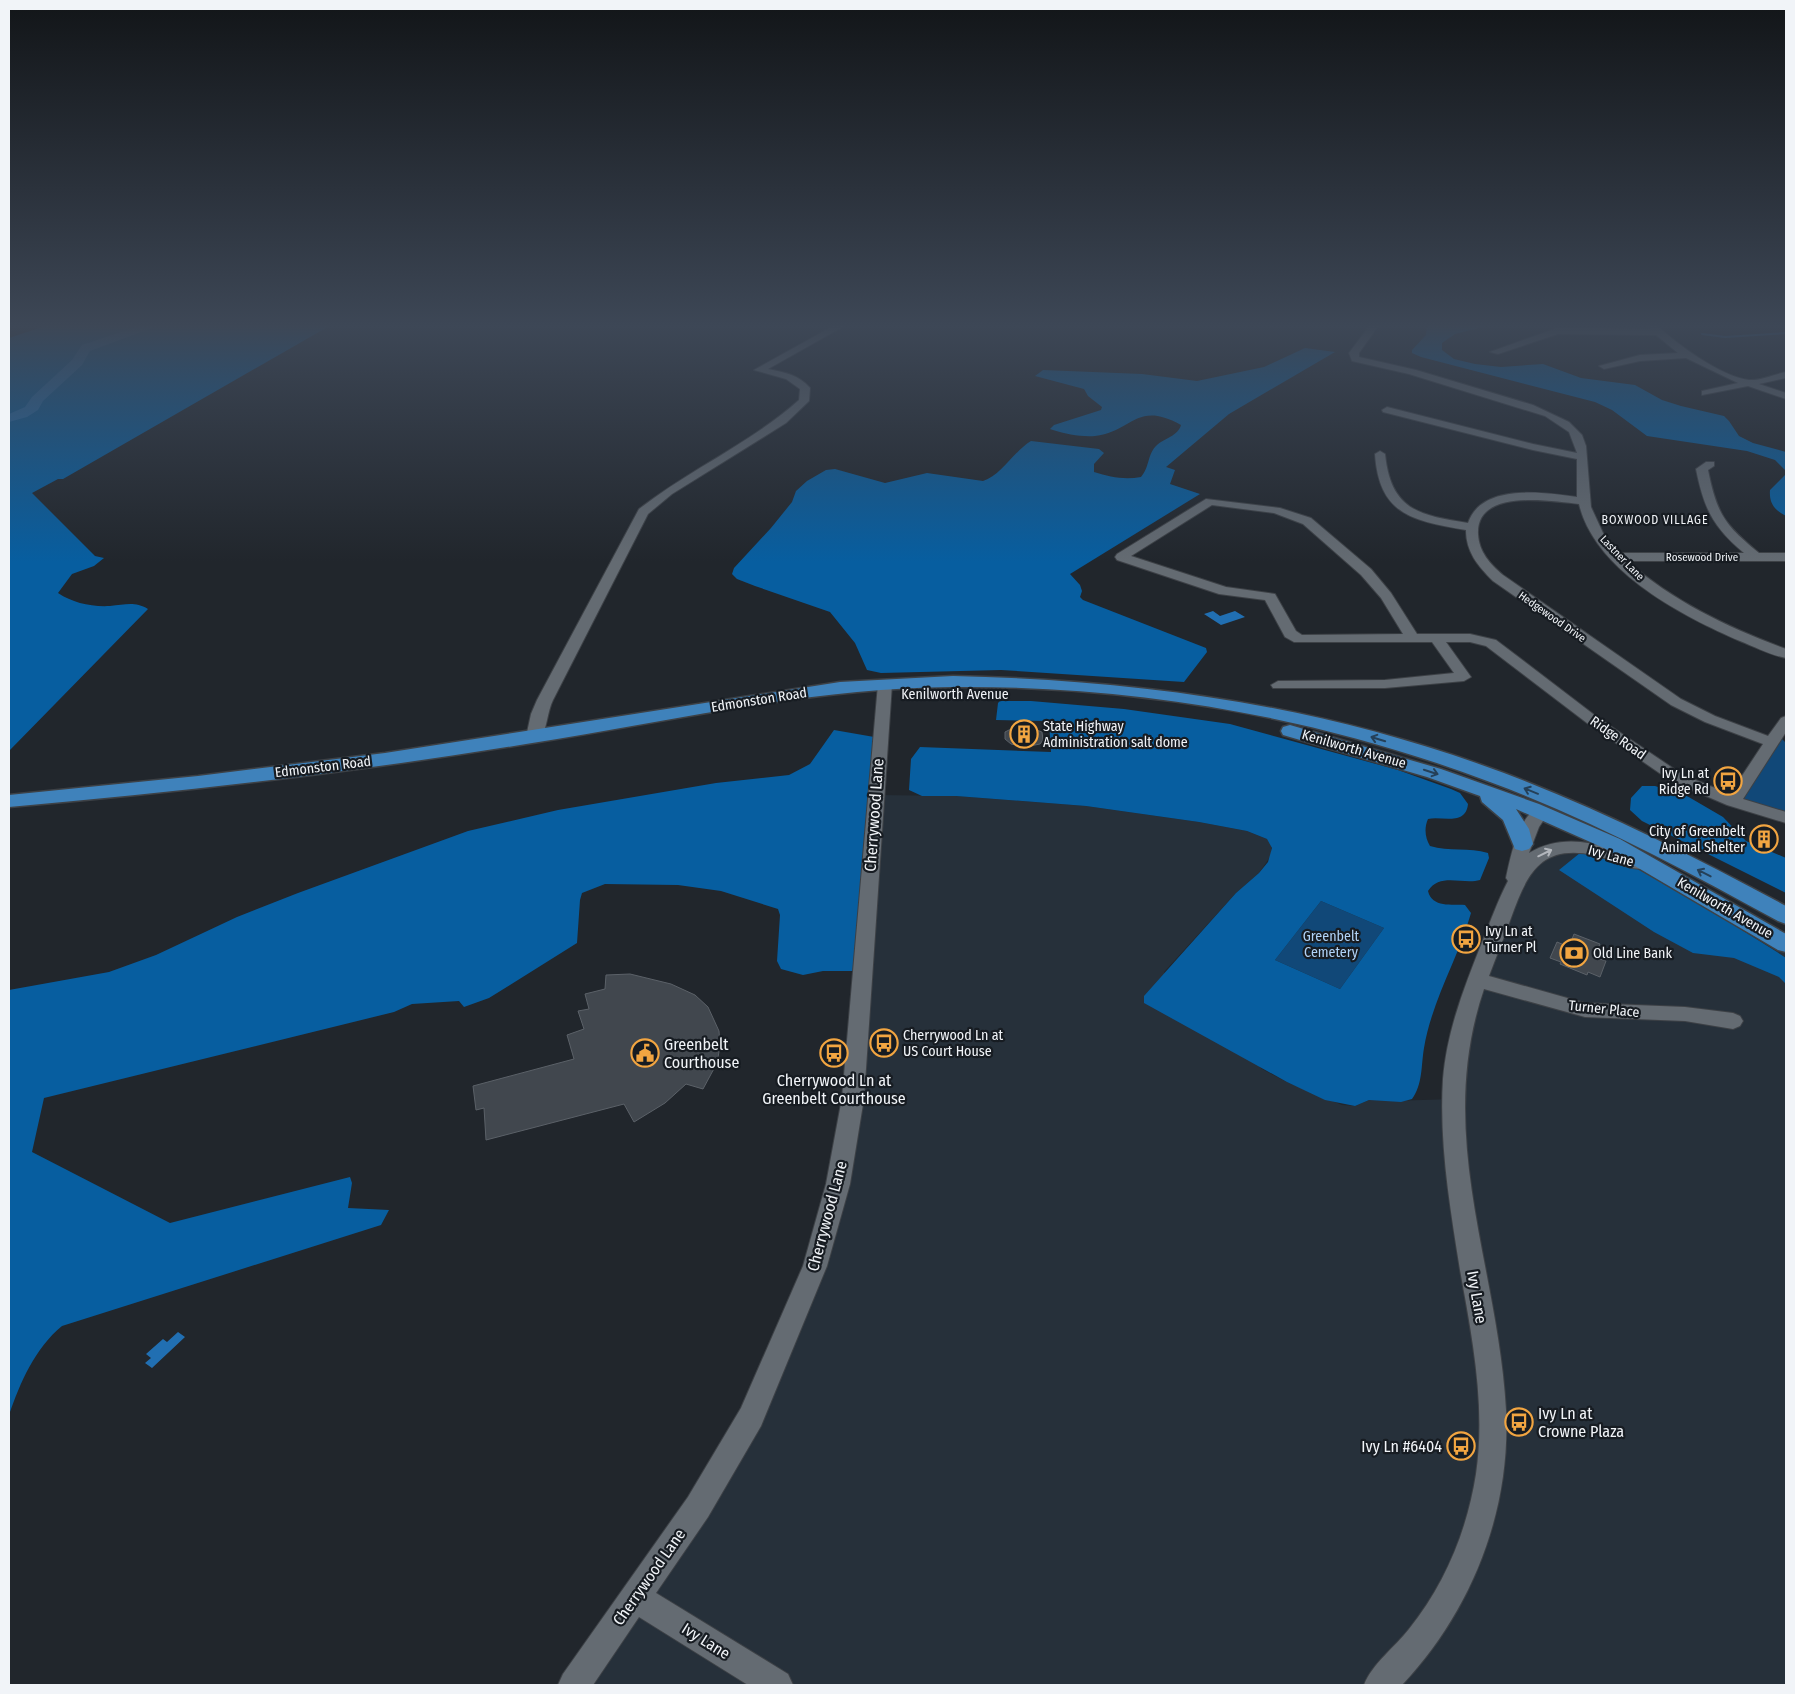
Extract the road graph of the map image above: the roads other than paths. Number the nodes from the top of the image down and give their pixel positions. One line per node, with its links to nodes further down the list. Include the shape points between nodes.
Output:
1 (800, 404): 18 (street, via 791,414 668,492 643,512 538,714)
2 (1517, 404): 5 (street, Lastner Lane, via 1543,412 1572,429 1581,443)
3 (1387, 410): 5 (street, via 1451,424 1527,448)
4 (1380, 454): 8 (street, via 1385,487 1399,504 1428,518)
5 (1582, 457): 7 (street, Lastner Lane)
6 (1710, 464): 10 (street, via 1702,469 1711,511 1721,526)
7 (1584, 501): 8 (street, via 1532,497 1502,499 1481,508); 9 (street, Lastner Lane, via 1594,527)
8 (1472, 527): 19 (street, Hedgewood Drive, via 1474,549 1498,578 1676,702)
9 (1618, 557): 10 (street, Rosewood Drive); 14 (street, Lastner Lane, via 1657,591 1686,610 1738,636)
10 (1756, 557): 11 (street, Rosewood Drive)
11 (1786, 557)
12 (1413, 639): 12 (street, via 1386,596 1366,572 1314,526 1288,513 1210,501 1121,557 1224,591 1270,597 1290,634 1298,639); 13 (street)
13 (1437, 639): 15 (street, via 1464,677 1385,684); 22 (street, Ridge Road, via 1470,638 1491,643 1657,765 1695,786)
14 (1786, 654)
15 (1278, 685)
16 (884, 689): 18 (main road, Edmonston Road, via 826,690); 20 (main road, Kenilworth Avenue, one-way to 20, via 1072,696 1189,710 1302,734); 25 (main road, Kenilworth Avenue, one-way to 16, via 1532,791 1455,763 1368,736 1267,711 1161,694 1080,686 980,682); 33 (street, Cherrywood Lane, via 853,1098 838,1184 827,1225 796,1315 750,1417 698,1507)
17 (1786, 721): 19 (street)
18 (534, 737): 21 (main road, Edmonston Road, via 295,771)
19 (1771, 742): 22 (street)
20 (1463, 783): 23 (main road, Kenilworth Avenue); 26 (main road, via 1492,799 1511,815 1521,834)
21 (9, 801)
22 (1733, 801): 24 (street, Ridge Road)
23 (1541, 812): 25 (main road, via 1564,813); 26 (street, Ivy Lane, via 1532,822); 27 (main road, Kenilworth Avenue, via 1613,844)
24 (1786, 818)
25 (1608, 826): 29 (main road, Kenilworth Avenue, one-way to 25)
26 (1522, 844): 28 (street, Ivy Lane)
27 (1665, 874): 28 (street, Ivy Lane, one-way to 27, via 1534,858 1562,847 1600,850); 30 (main road, Kenilworth Avenue)
28 (1513, 888): 31 (street, Ivy Lane)
29 (1786, 916)
30 (1786, 944)
31 (1477, 980): 32 (street, Turner Place, via 1585,1010 1685,1014); 36 (street, Ivy Lane, via 1459,1040 1454,1078 1454,1118 1463,1214 1490,1374 1493,1418 1490,1474 1479,1523 1458,1582 1428,1630 1400,1666)
32 (1733, 1021)
33 (635, 1597): 34 (street, Cherrywood Lane); 35 (street, Ivy Lane)
34 (574, 1685)
35 (777, 1685)
36 (1380, 1685)

